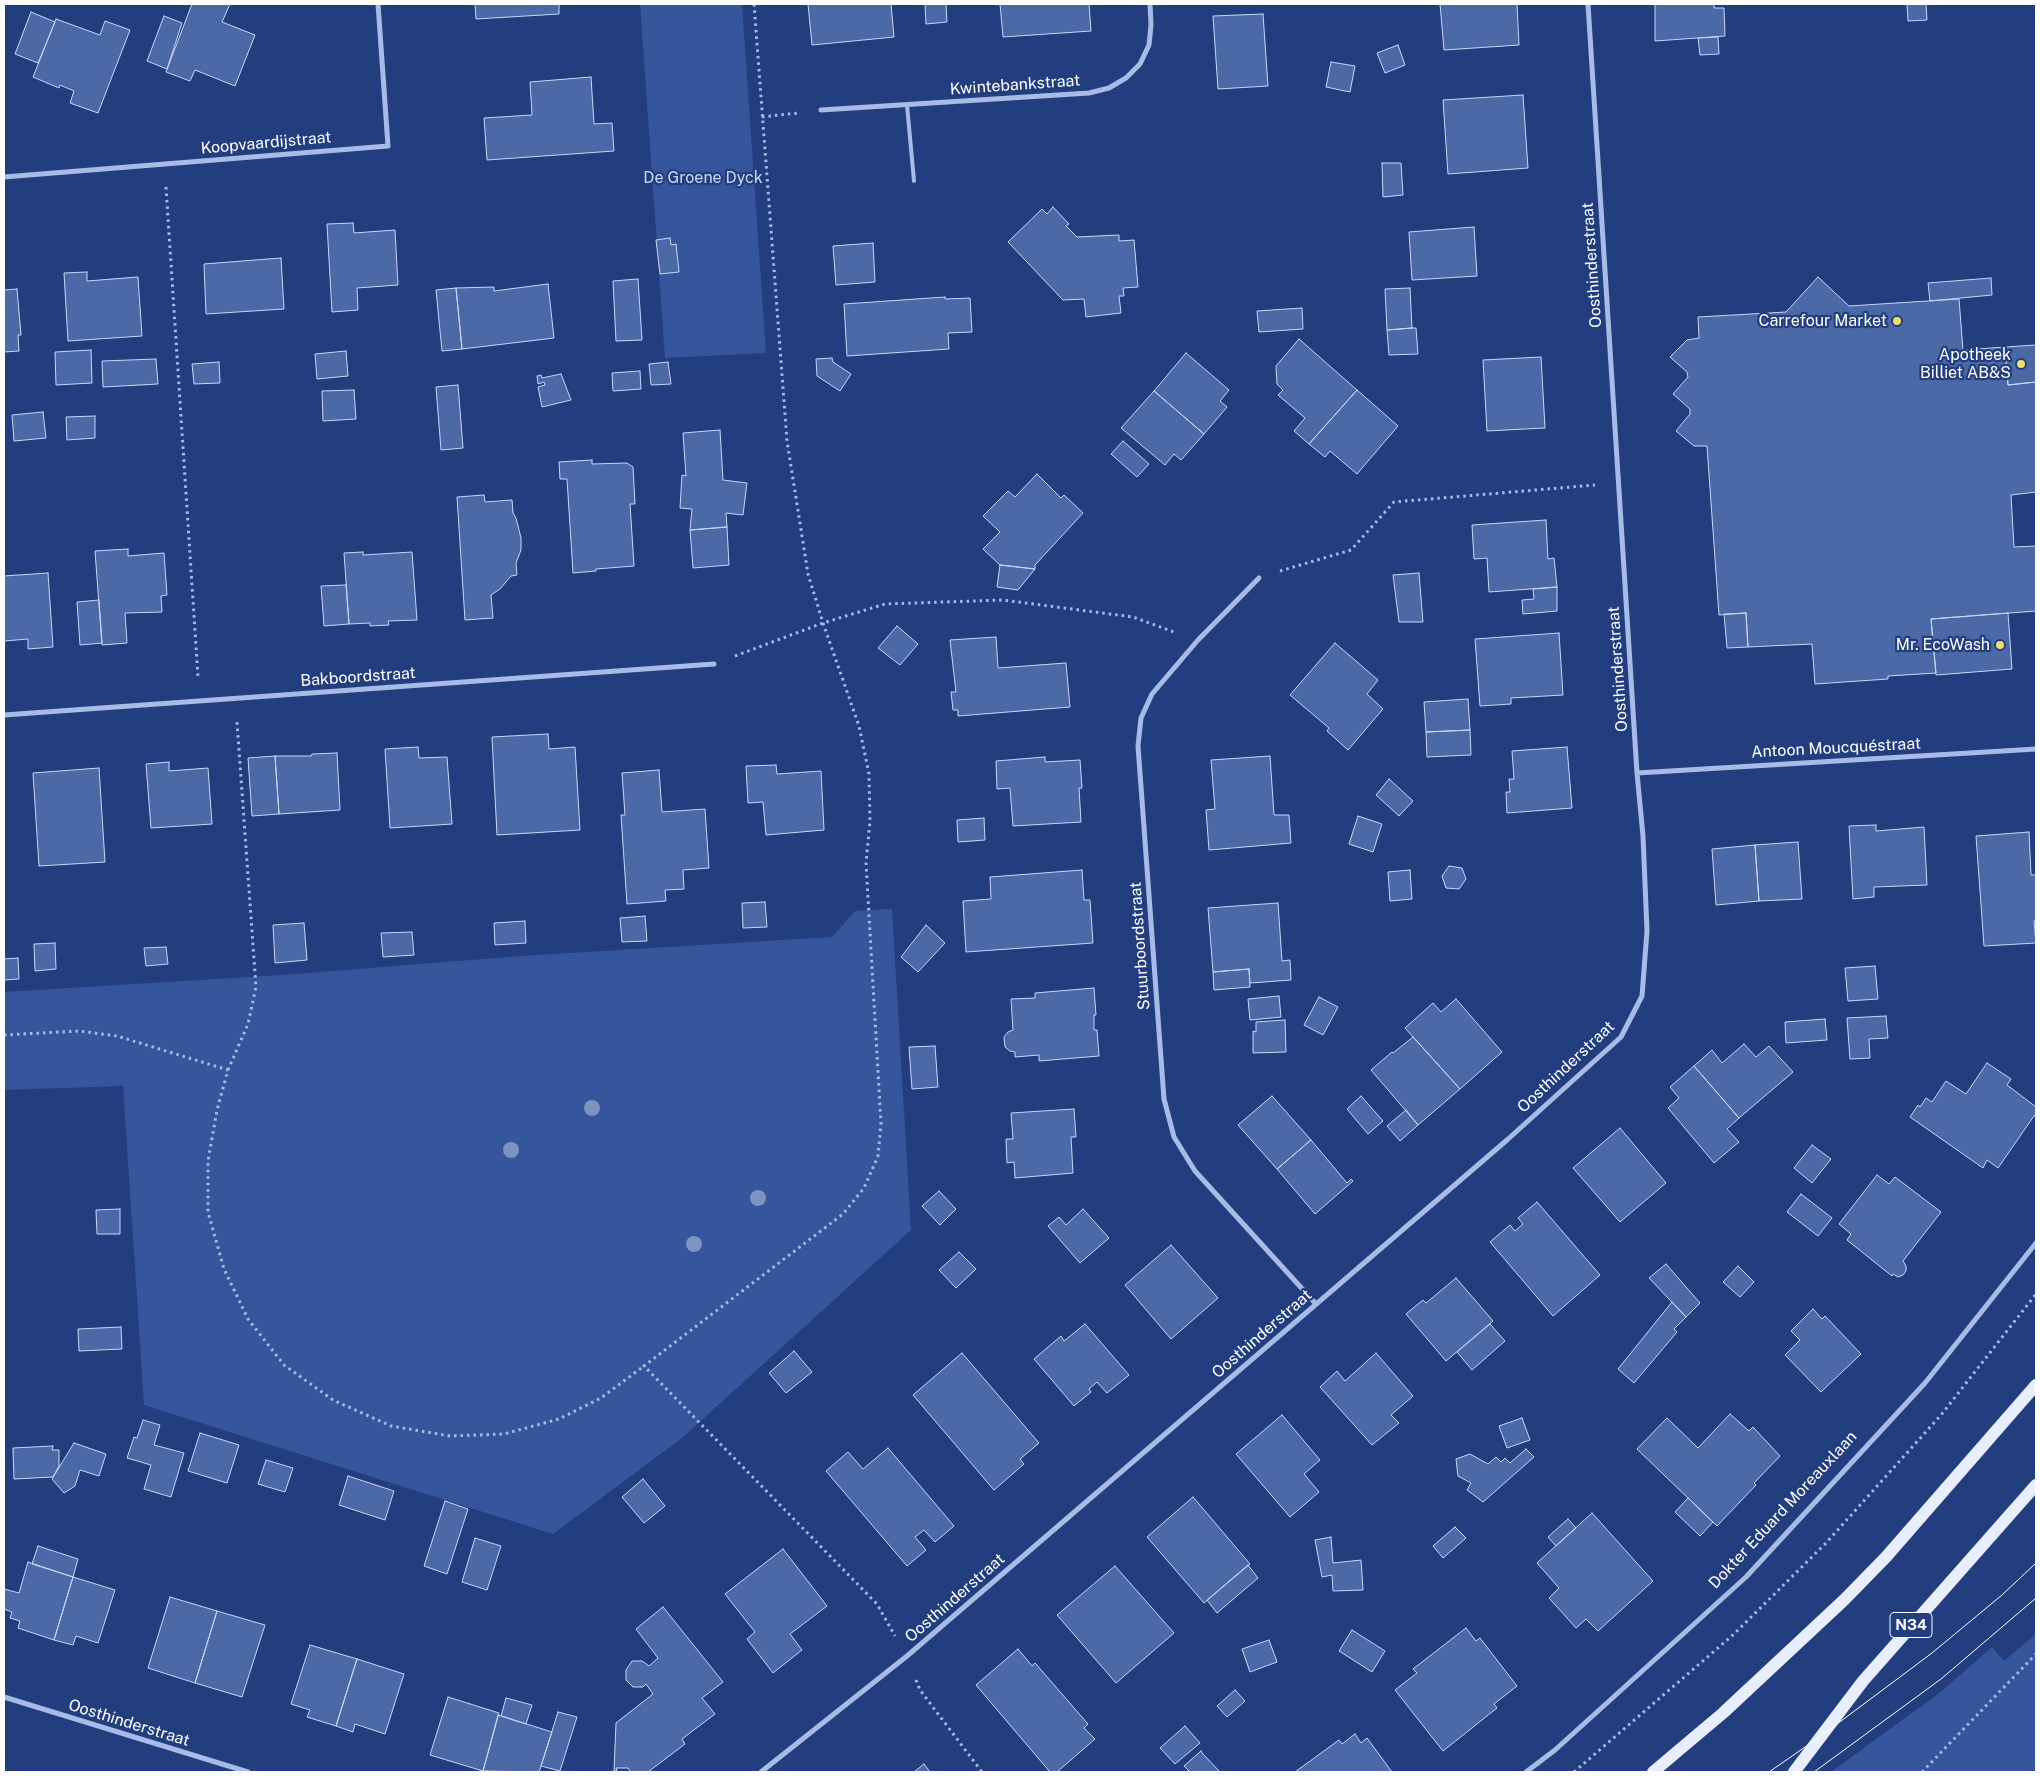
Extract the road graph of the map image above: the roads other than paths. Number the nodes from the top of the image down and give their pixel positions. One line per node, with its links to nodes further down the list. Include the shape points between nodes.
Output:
1 (378, 4): 6 (street, Koopvaardijstraat, via 388,146)
2 (1150, 4): 4 (street, Kwintebankstraat, via 1149,45 1140,64 1109,88 1089,93)
3 (1588, 4): 12 (street, Oosthinderstraat)
4 (907, 105): 5 (street, Kwintebankstraat); 7 (lane)
5 (821, 110)
6 (4, 177)
7 (914, 181)
8 (1259, 578): 14 (street, Stuurboordstraat, via 1198,640 1152,694 1140,718 1138,746 1164,1098 1174,1137 1195,1171)
9 (714, 664): 10 (street, Bakboordstraat)
10 (4, 715)
11 (2036, 749): 12 (street, Antoon Moucquéstraat)
12 (1637, 773): 14 (street, Oosthinderstraat, via 1648,931 1642,996 1621,1037)
13 (2036, 1243): 20 (street, Dokter Eduard Moreauxlaan, via 1925,1383 1746,1577 1556,1750)
14 (1316, 1304): 19 (street, Oosthinderstraat, via 907,1656)
15 (2036, 1385): 21 (main road, via 1874,1569 1764,1676)
16 (2036, 1485): 22 (main road, N34, via 1863,1681)
17 (4, 1697): 18 (street, Oosthinderstraat)
18 (248, 1772)
19 (761, 1772)
20 (1526, 1772)
21 (1653, 1772)
22 (1794, 1772)

